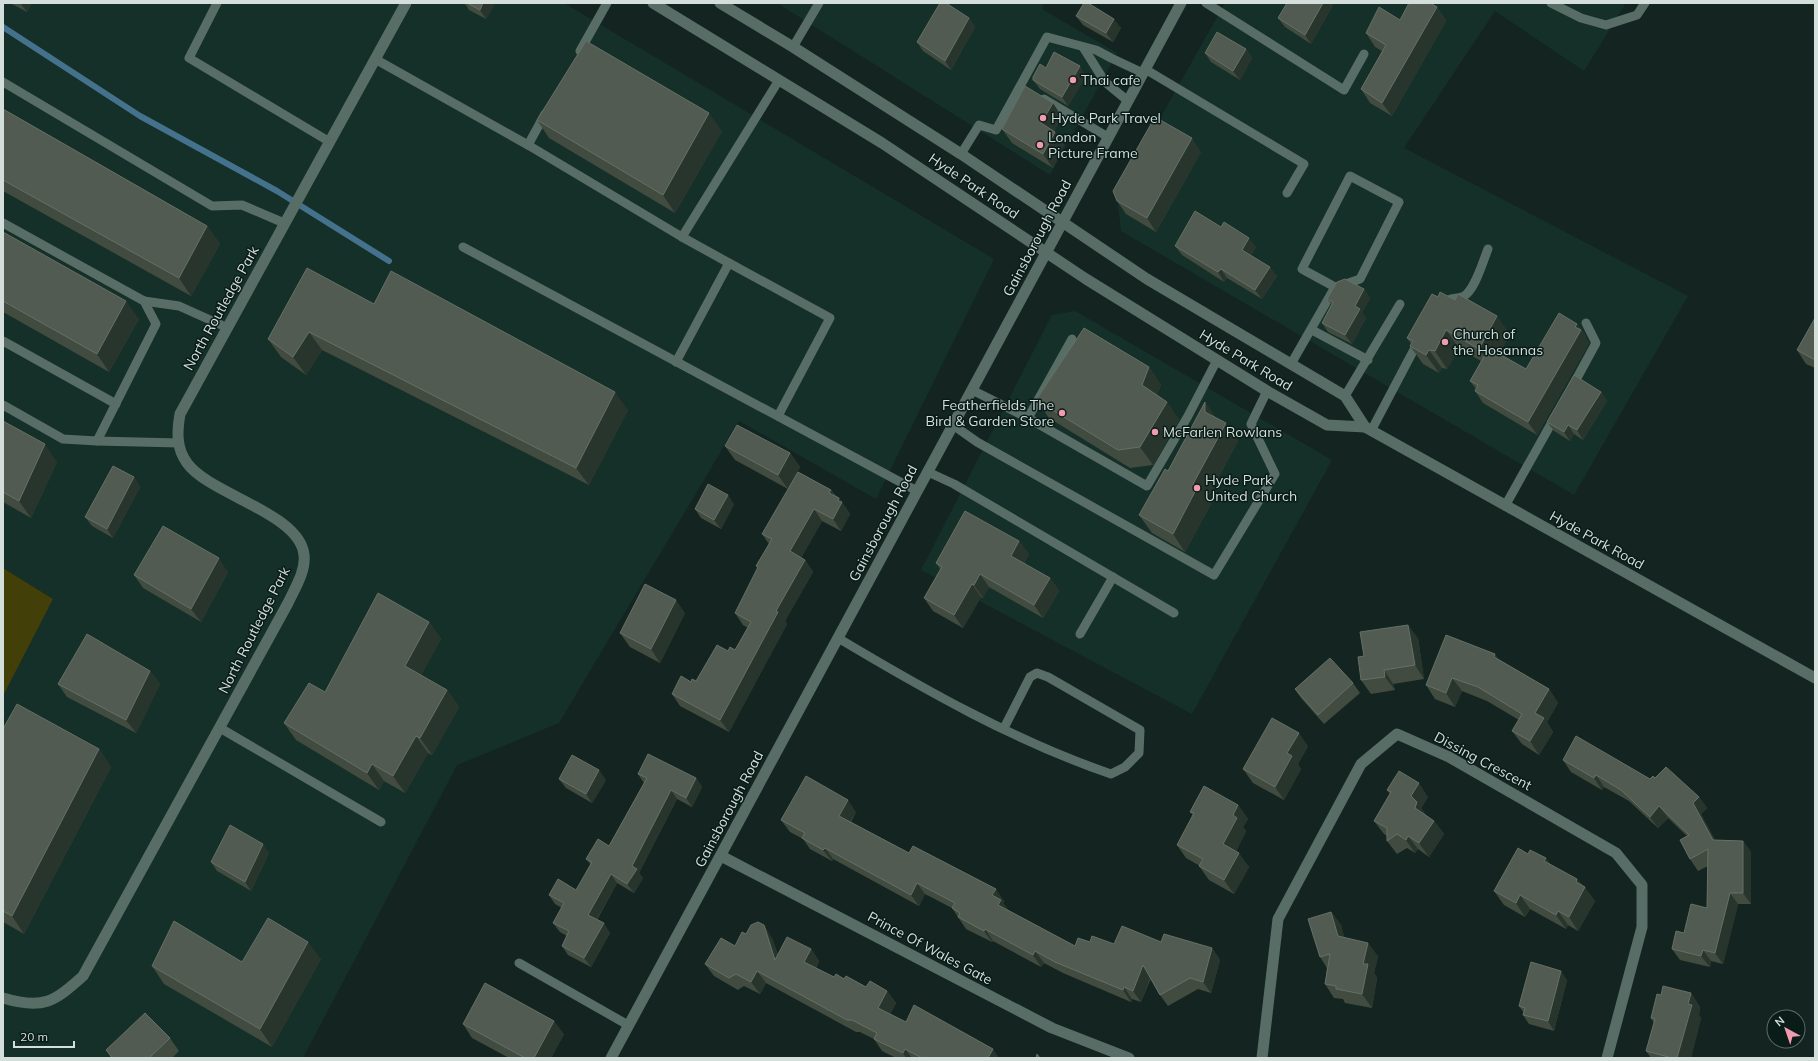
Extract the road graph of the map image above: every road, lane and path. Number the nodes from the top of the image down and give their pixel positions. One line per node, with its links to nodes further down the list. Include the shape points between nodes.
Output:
1 (217, 3): 23 (lane, via 189,58)
2 (406, 3): 15 (main road, North Routledge Park)
3 (607, 3): 14 (lane)
4 (653, 3): 17 (main road, Hyde Park Road)
5 (720, 3): 11 (main road, Hyde Park Road)
6 (819, 3): 11 (lane)
7 (1181, 3): 16 (main road, Gainsborough Road)
8 (1206, 3): 13 (lane, via 1344,90)
9 (1551, 3): 10 (lane, via 1581,18 1606,25 1637,15)
10 (1645, 3)
11 (793, 47): 25 (main road, Hyde Park Road)
12 (1083, 47): 16 (lane); 19 (lane, via 1047,37); 20 (lane, via 1105,82)
13 (1364, 54)
14 (577, 57)
15 (375, 59): 23 (main road, North Routledge Park); 24 (lane)
16 (1144, 71): 20 (main road, Gainsborough Road); 26 (lane, via 1304,164)
17 (779, 80): 30 (lane); 33 (main road, Hyde Park Road, via 882,143)
18 (3, 82): 29 (lane, via 212,206 242,205)
19 (1027, 89): 22 (lane); 25 (lane, via 996,130 979,125)
20 (1128, 101): 22 (main road, Gainsborough Road)
21 (551, 104): 24 (lane)
22 (1108, 137): 28 (main road, Gainsborough Road)
23 (330, 142): 29 (main road, North Routledge Park)
24 (528, 145): 30 (lane)
25 (961, 154): 28 (main road, Hyde Park Road)
26 (1286, 194)
27 (3, 223): 36 (lane)
28 (1062, 223): 33 (main road, Gainsborough Road); 48 (main road, Hyde Park Road, via 1147,278)
29 (284, 224): 40 (main road, North Routledge Park)
30 (682, 237): 34 (lane)
31 (463, 247): 47 (lane)
32 (1488, 249): 38 (lane, via 1470,292 1448,299 1436,307)
33 (1046, 253): 45 (main road, Hyde Park Road); 49 (main road, Gainsborough Road)
34 (729, 262): 47 (lane); 54 (lane, via 830,318)
35 (1335, 287): 35 (lane, via 1302,269 1350,176 1399,202 1360,279); 41 (lane)
36 (144, 301): 40 (lane, via 179,306); 52 (lane, via 156,324)
37 (1400, 304): 46 (lane)
38 (1433, 314)
39 (1586, 323): 62 (lane, via 1596,343)
40 (228, 328): 59 (main road, North Routledge Park, via 180,414 177,432)
41 (1312, 330): 46 (lane); 48 (lane)
42 (1423, 334): 57 (lane)
43 (1072, 339): 55 (lane)
44 (3, 342): 52 (lane)
45 (1217, 360): 50 (main road, Hyde Park Road); 55 (lane, via 1147,486)
46 (1368, 360): 51 (lane)
47 (676, 362): 54 (lane)
48 (1291, 364): 51 (main road, Hyde Park Road)
49 (972, 390): 55 (lane); 56 (main road, Gainsborough Road)
50 (1267, 391): 56 (lane, via 1251,424 1275,474 1214,575 977,442); 57 (main road, Hyde Park Road, via 1327,425)
51 (1345, 396): 57 (main road, Hyde Park Road)
52 (116, 404): 58 (lane)
53 (3, 405): 58 (lane, via 64,439)
54 (778, 416): 61 (lane)
55 (1028, 418)
56 (953, 425): 60 (main road, Gainsborough Road)
57 (1368, 429): 62 (main road, Hyde Park Road)
58 (97, 441): 59 (lane)
59 (179, 443): 68 (main road, North Routledge Park, via 187,464 204,478 282,523 296,536 304,554 304,568 288,603)
60 (928, 472): 61 (main road, Gainsborough Road); 63 (lane, via 954,484)
61 (917, 492): 66 (main road, Gainsborough Road)
62 (1505, 506): 67 (main road, Hyde Park Road)
63 (1113, 577): 64 (lane); 65 (lane)
64 (1174, 613)
65 (1080, 634)
66 (838, 638): 69 (lane, via 971,713); 71 (main road, Gainsborough Road)
67 (1815, 678)
68 (220, 728): 70 (lane); 73 (main road, North Routledge Park, via 83,976 62,995 41,1004 15,1002)
69 (1004, 728): 69 (lane, via 1077,762 1111,774 1125,767 1139,753 1140,730 1048,677 1036,673 1030,677)
70 (381, 822)
71 (721, 856): 74 (main road, Gainsborough Road); 76 (main road, Prince Of Wales Gate, via 1052,1028)
72 (519, 963): 74 (lane)
73 (3, 998)
74 (628, 1025): 75 (main road, Gainsborough Road)
75 (611, 1058)
76 (1128, 1058)
77 (1262, 1058): 78 (main road, Dissing Crescent, via 1278,918 1361,764 1397,734 1449,757 1616,853 1642,885 1642,927)
78 (1607, 1058)

